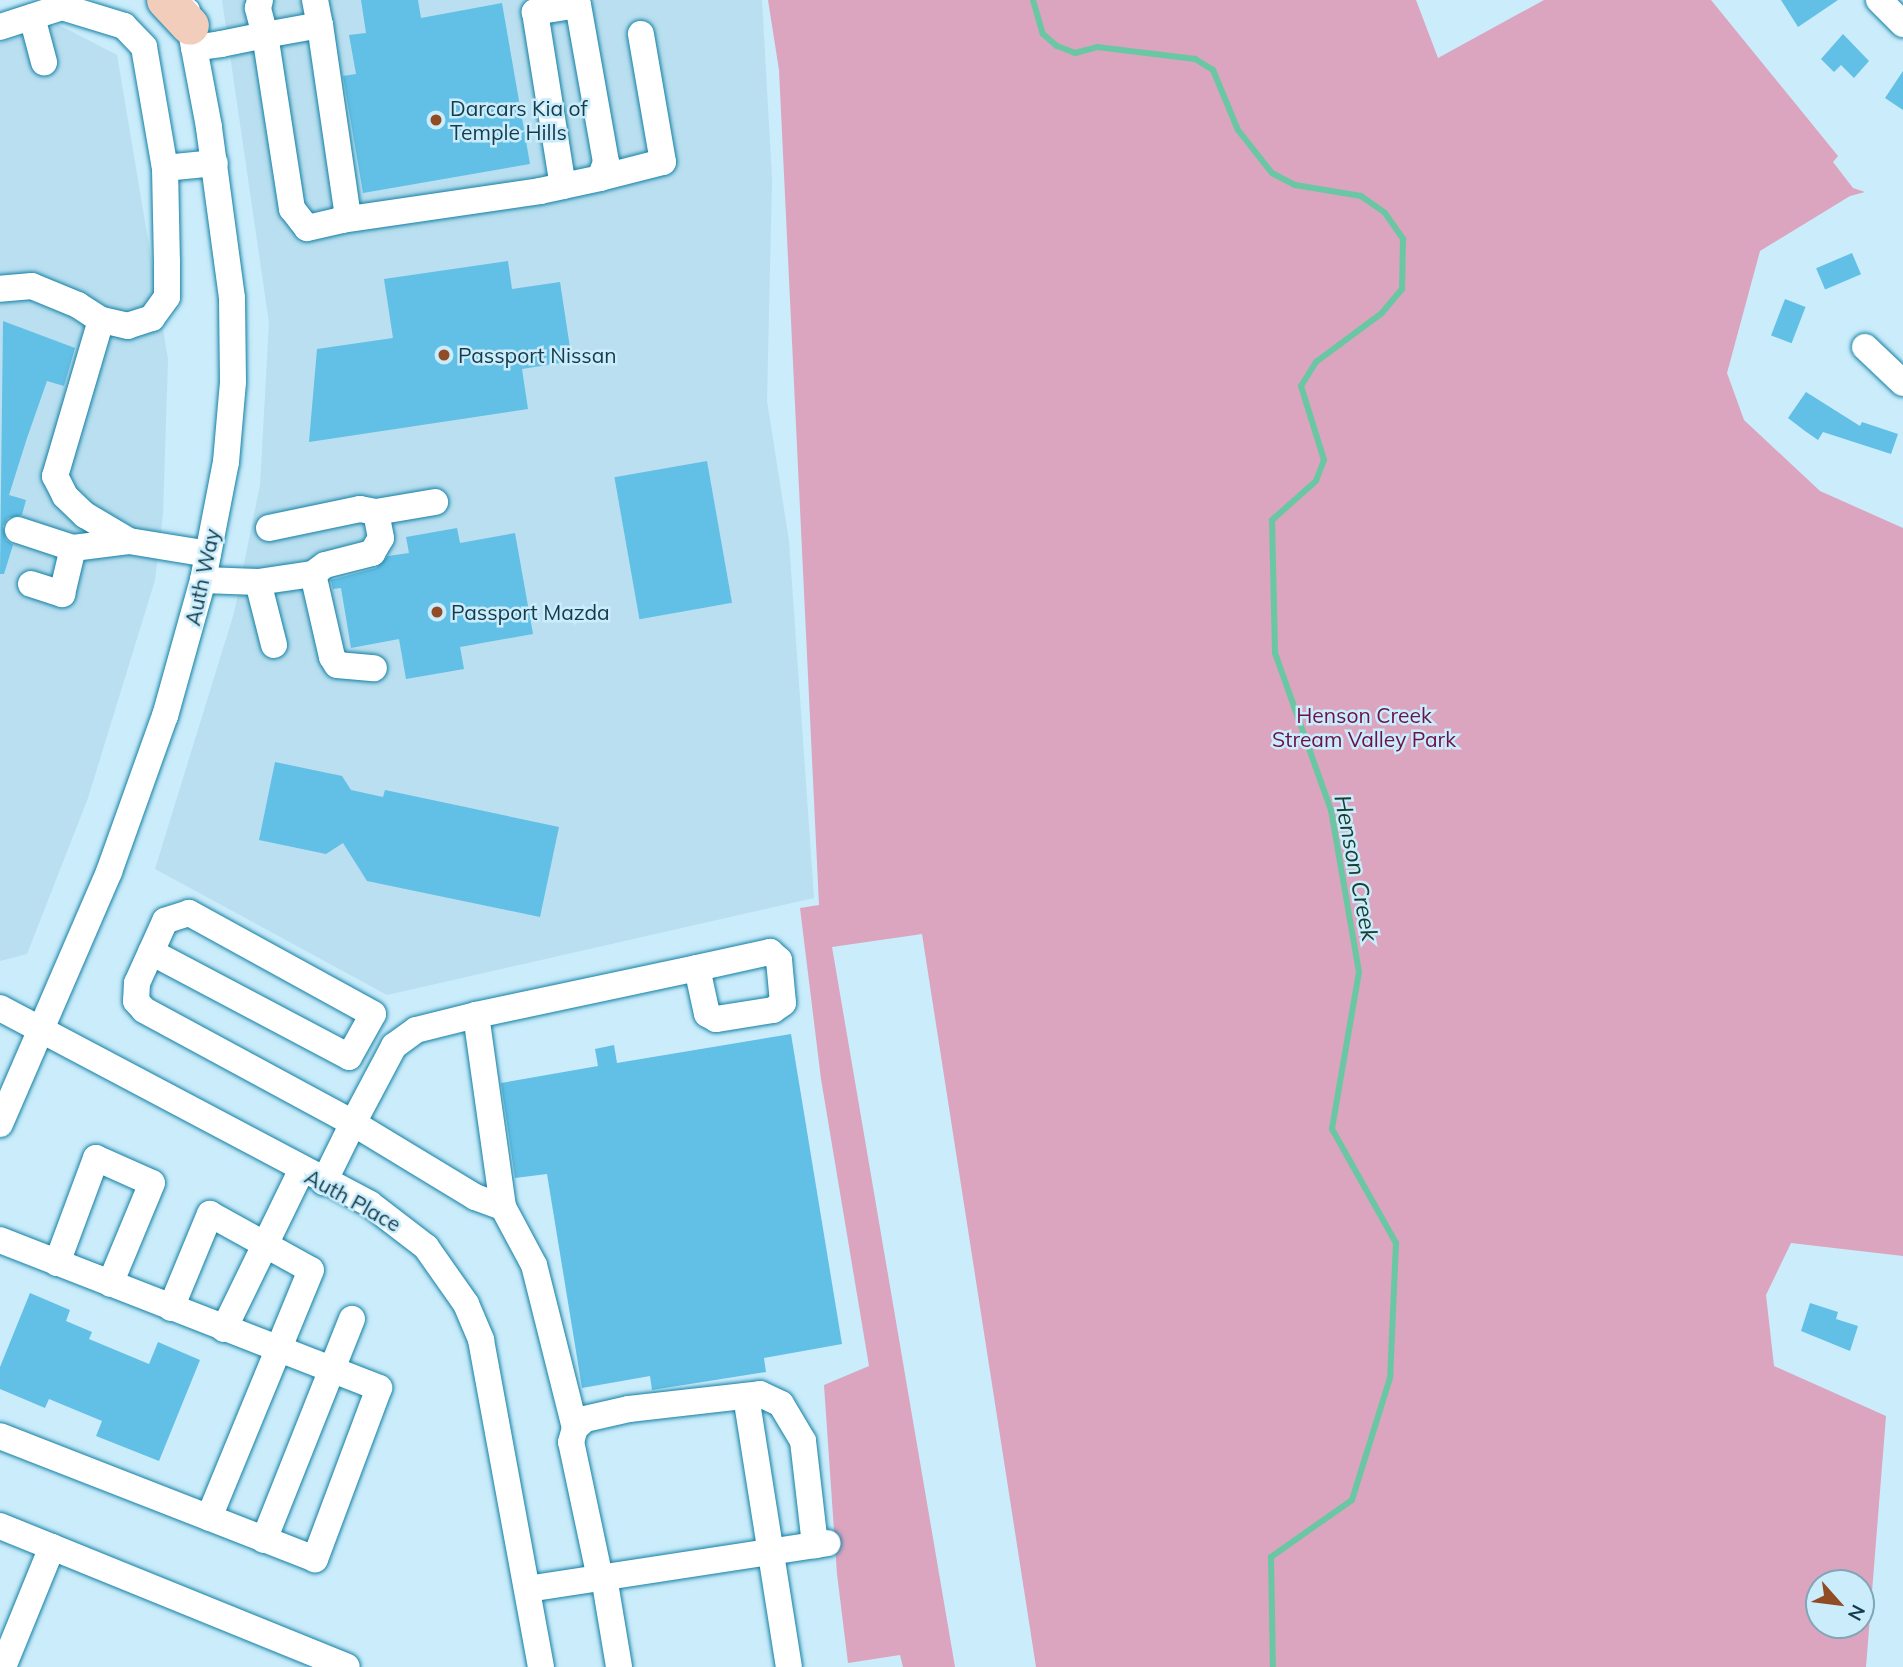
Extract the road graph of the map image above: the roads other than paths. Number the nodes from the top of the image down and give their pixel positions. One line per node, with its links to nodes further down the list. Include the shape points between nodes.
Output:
1 (260, 0): 9 (street)
2 (1878, 0): 6 (street)
3 (318, 12): 9 (street); 15 (street, via 347,211)
4 (186, 15): 9 (street); 11 (street, Auth Way)
5 (32, 17): 7 (street); 10 (street); 12 (street, via 62,7 94,14 124,26 144,47)
6 (1903, 24)
7 (0, 27)
8 (641, 34): 13 (street, via 663,162)
9 (265, 36): 15 (street, via 292,209 307,228)
10 (44, 62)
11 (215, 163): 12 (street); 26 (street, Auth Way, via 232,298 233,382 226,461)
12 (165, 168): 17 (street, via 167,297 152,318 128,326)
13 (600, 178): 14 (street); 14 (street, via 606,162 578,5 534,12)
14 (563, 186): 15 (street)
15 (342, 220)
16 (0, 289): 17 (street, via 32,286)
17 (101, 320): 24 (street, via 55,476 65,496 85,514)
18 (1865, 347): 19 (street)
19 (1903, 383)
20 (435, 502): 21 (street)
21 (376, 512): 22 (street, via 360,509); 27 (street, via 381,538 372,553 325,565)
22 (269, 528)
23 (18, 530): 25 (street)
24 (130, 541): 25 (street); 26 (street)
25 (73, 548): 30 (street, via 62,594)
26 (208, 554): 28 (street, Auth Way)
27 (313, 574): 29 (street); 32 (street, via 337,665)
28 (203, 580): 29 (street); 37 (street, Auth Way, via 139,790)
29 (258, 582): 31 (street)
30 (31, 584)
31 (274, 645)
32 (374, 668)
33 (151, 952): 33 (street, via 349,1057 373,1021 369,1010 189,913 165,921); 38 (street, via 137,983 136,1001 144,1010)
34 (697, 968): 36 (street)
35 (0, 1008): 37 (street, Auth Place)
36 (476, 1015): 38 (street, via 416,1030 394,1046); 41 (street)
37 (43, 1032): 39 (street, Auth Way); 40 (street, Auth Place)
38 (354, 1123): 40 (street); 41 (street, via 475,1196)
39 (0, 1124)
40 (312, 1176): 43 (street); 60 (street, Auth Place, via 398,1222 426,1247 466,1304 493,1388)
41 (503, 1207): 52 (street, via 534,1265)
42 (0, 1240): 44 (street)
43 (266, 1243): 46 (street, via 210,1214); 48 (street); 49 (street, via 311,1270)
44 (57, 1263): 45 (street); 45 (street, via 96,1158 152,1183)
45 (110, 1284): 46 (street)
46 (171, 1308): 48 (street)
47 (352, 1319): 50 (street)
48 (224, 1329): 49 (street)
49 (275, 1349): 50 (street); 54 (street)
50 (331, 1370): 56 (street); 56 (street, via 379,1388 315,1559)
51 (747, 1396): 52 (street, via 629,1409 585,1419); 58 (street); 58 (street, via 760,1394 781,1404 792,1416 803,1441 821,1544)
52 (575, 1428): 59 (street, via 572,1442 577,1483)
53 (0, 1436): 54 (street)
54 (209, 1518): 56 (street)
55 (0, 1526): 57 (street)
56 (264, 1539)
57 (52, 1547): 61 (street); 62 (street)
58 (771, 1552): 59 (street); 65 (street)
59 (602, 1578): 60 (street); 64 (street)
60 (528, 1589): 63 (street, Auth Place)
61 (2, 1667)
62 (347, 1667)
63 (541, 1667)
64 (619, 1667)
65 (789, 1667)

